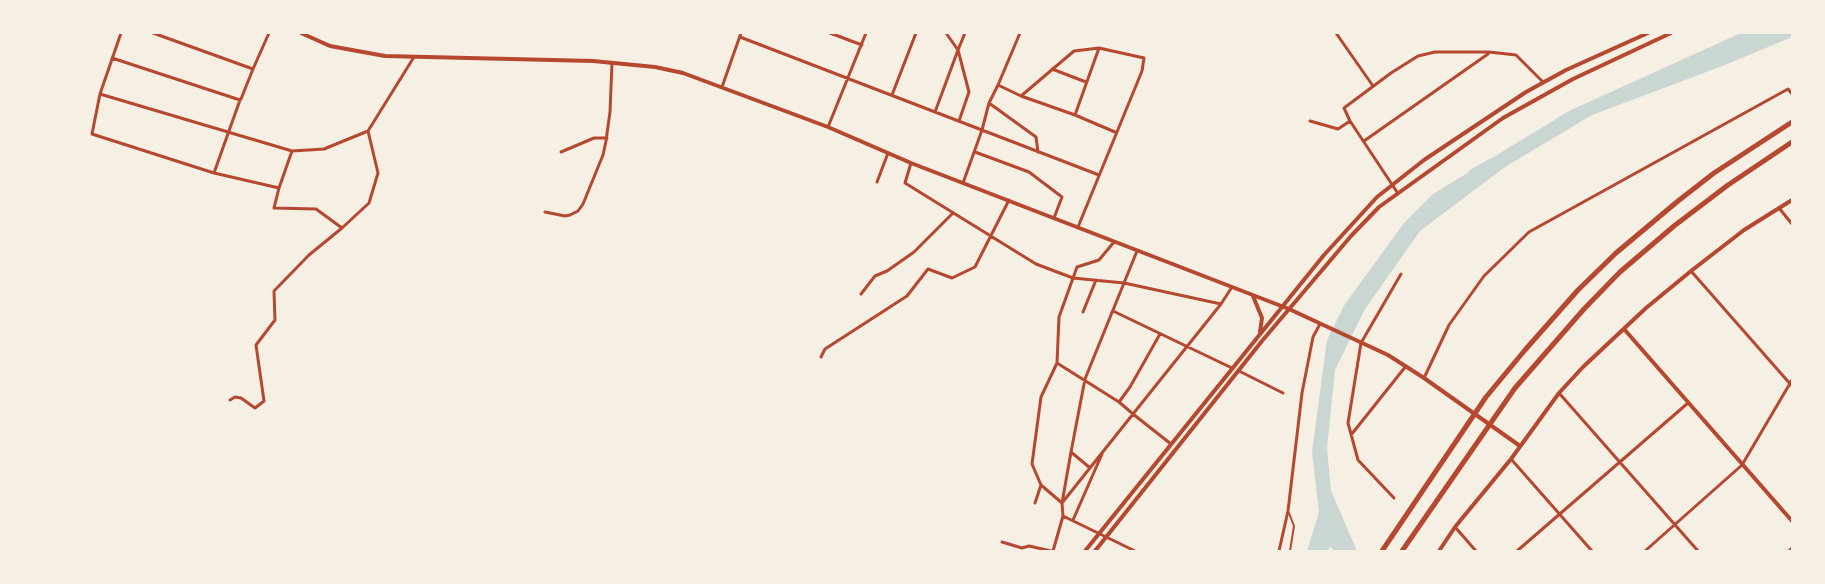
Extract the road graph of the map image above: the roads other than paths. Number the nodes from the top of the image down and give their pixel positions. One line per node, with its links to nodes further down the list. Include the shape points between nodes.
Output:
1 (121, 33): 20 (street)
2 (153, 33): 22 (street)
3 (269, 33): 22 (street)
4 (301, 33): 19 (street, via 330,46 355,51)
5 (830, 33): 15 (street)
6 (866, 33): 15 (street)
7 (916, 33): 32 (street)
8 (946, 33): 17 (street)
9 (965, 33): 17 (street)
10 (1020, 33): 27 (street)
11 (1336, 33): 28 (street)
12 (1648, 33): 26 (street)
13 (1671, 33): 62 (street, via 1521,107)
14 (740, 35): 24 (street); 29 (street)
15 (862, 45): 24 (street)
16 (1099, 48): 23 (street, via 1074,51); 25 (street); 46 (street, via 1144,58)
17 (958, 50): 36 (street); 38 (street, via 969,92)
18 (1490, 52): 26 (street, via 1516,55); 28 (street, via 1435,52 1418,56); 48 (street)
19 (415, 55): 21 (street); 44 (street)
20 (112, 58): 30 (street); 34 (street)
21 (612, 63): 29 (street, via 683,73); 47 (street)
22 (253, 69): 34 (street)
23 (1052, 69): 25 (street); 33 (street)
24 (847, 78): 32 (street); 42 (street)
25 (1086, 82): 37 (street)
26 (1543, 82): 60 (street)
27 (998, 85): 33 (street); 35 (street)
28 (1373, 86): 40 (street, via 1344,108)
29 (722, 87): 42 (street)
30 (100, 94): 45 (street); 56 (street, via 92,134)
31 (1792, 94): 99 (street, via 1788,89 1529,231 1484,276 1449,325)
32 (892, 95): 36 (street)
33 (1021, 96): 37 (street)
34 (240, 100): 45 (street)
35 (989, 103): 43 (street); 53 (street, via 1036,137)
36 (935, 112): 38 (street)
37 (1075, 115): 46 (street)
38 (959, 121): 43 (street)
39 (1310, 121): 40 (street, via 1338,129)
40 (1350, 122): 48 (street)
41 (1789, 124): 137 (highway, via 1714,173 1644,228 1558,311 1457,438)
42 (828, 127): 54 (street)
43 (982, 130): 52 (street); 53 (street)
44 (368, 131): 50 (street, via 324,149); 71 (street, via 378,173 369,203)
45 (228, 132): 50 (street); 56 (street)
46 (1115, 132): 57 (street)
47 (606, 138): 51 (street, via 594,138); 66 (street, via 603,155 578,211 565,216)
48 (1364, 141): 60 (street)
49 (1792, 142): 138 (highway, via 1674,226 1584,309 1519,383)
50 (292, 151): 61 (street)
51 (561, 152)
52 (975, 152): 59 (street); 68 (street, via 1029,172 1062,197)
53 (1038, 152): 57 (street)
54 (888, 153): 55 (street); 58 (street)
55 (911, 163): 59 (street); 67 (street, via 905,183)
56 (214, 173): 61 (street)
57 (1099, 175): 70 (street)
58 (877, 182)
59 (963, 183): 63 (street)
60 (1392, 184): 62 (street); 84 (street, via 1360,215)
61 (279, 188): 71 (street, via 274,208 316,208)
62 (1397, 192): 85 (street, via 1351,236)
63 (1009, 200): 68 (street); 72 (street)
64 (1792, 200): 65 (street)
65 (1779, 208): 69 (street); 75 (street)
66 (545, 212)
67 (952, 214): 72 (street); 81 (street, via 914,252 874,276)
68 (1054, 218): 70 (street)
69 (1792, 224)
70 (1078, 227): 73 (street)
71 (342, 228): 104 (street, via 274,291 276,320 256,345 264,401 255,408 241,398)
72 (992, 235): 77 (street, via 1036,264); 94 (street, via 975,267 952,278 928,269 907,296 825,349)
73 (1114, 242): 74 (street); 77 (street, via 1099,260 1077,267)
74 (1137, 251): 79 (street); 80 (street)
75 (1691, 271): 89 (street); 101 (street)
76 (1401, 274): 92 (street)
77 (1073, 278): 78 (street); 95 (street, via 1059,317)
78 (1096, 280): 79 (street); 87 (street)
79 (1124, 283): 83 (street); 86 (street)
80 (1232, 287): 82 (street); 83 (street)
81 (861, 294)
82 (1253, 295): 84 (street); 91 (street, via 1262,318)
83 (1221, 304): 93 (street)
84 (1282, 306): 85 (street); 91 (street)
85 (1289, 309): 88 (street); 98 (street)
86 (1113, 311): 90 (street); 100 (street)
87 (1083, 312)
88 (1320, 324): 92 (street); 121 (street, via 1313,337 1302,393)
89 (1624, 329): 103 (street); 106 (street)
90 (1160, 333): 93 (street); 105 (street)
91 (1260, 334): 97 (street)
92 (1361, 343): 96 (street); 108 (street, via 1348,423)
93 (1188, 346): 97 (street); 107 (street)
94 (821, 357)
95 (1057, 363): 100 (street); 117 (street, via 1041,397 1032,464)
96 (1406, 366): 99 (street); 108 (street)
97 (1232, 368): 109 (street)
98 (1239, 371): 102 (street); 129 (street)
99 (1424, 378): 110 (street)
100 (1085, 379): 105 (street); 112 (street)
101 (1791, 383): 115 (street)
102 (1283, 393)
103 (1559, 393): 110 (street); 114 (street)
104 (230, 400)
105 (1119, 402): 107 (street)
106 (1688, 403): 114 (street); 115 (street)
107 (1133, 414): 109 (street); 111 (street)
108 (1351, 435): 118 (street, via 1358,460)
109 (1171, 444): 128 (street)
110 (1520, 446): 113 (street)
111 (1104, 450): 116 (street); 124 (street)
112 (1071, 452): 116 (street); 120 (street)
113 (1511, 459): 122 (street); 127 (street)
114 (1621, 461): 122 (street); 126 (street)
115 (1742, 465): 125 (street); 126 (street)
116 (1089, 467): 120 (street)
117 (1041, 485): 119 (street); 120 (street)
118 (1394, 498)
119 (1035, 503)
120 (1062, 503): 123 (street)
121 (1288, 511): 135 (street); 136 (street, via 1294,526)
122 (1560, 514): 141 (street); 142 (street)
123 (1063, 516): 124 (street); 131 (street)
124 (1073, 520): 128 (street)
125 (1792, 521)
126 (1675, 525): 143 (street); 144 (street)
127 (1455, 528): 139 (street); 140 (street)
128 (1099, 534): 129 (street); 132 (street)
129 (1107, 537): 133 (street); 134 (street)
130 (1002, 542): 131 (street)
131 (1052, 551)
132 (1085, 551)
133 (1095, 551)
134 (1135, 551)
135 (1279, 551)
136 (1290, 551)
137 (1383, 551)
138 (1402, 551)
139 (1439, 551)
140 (1476, 551)
141 (1517, 551)
142 (1592, 551)
143 (1645, 551)
144 (1698, 551)

